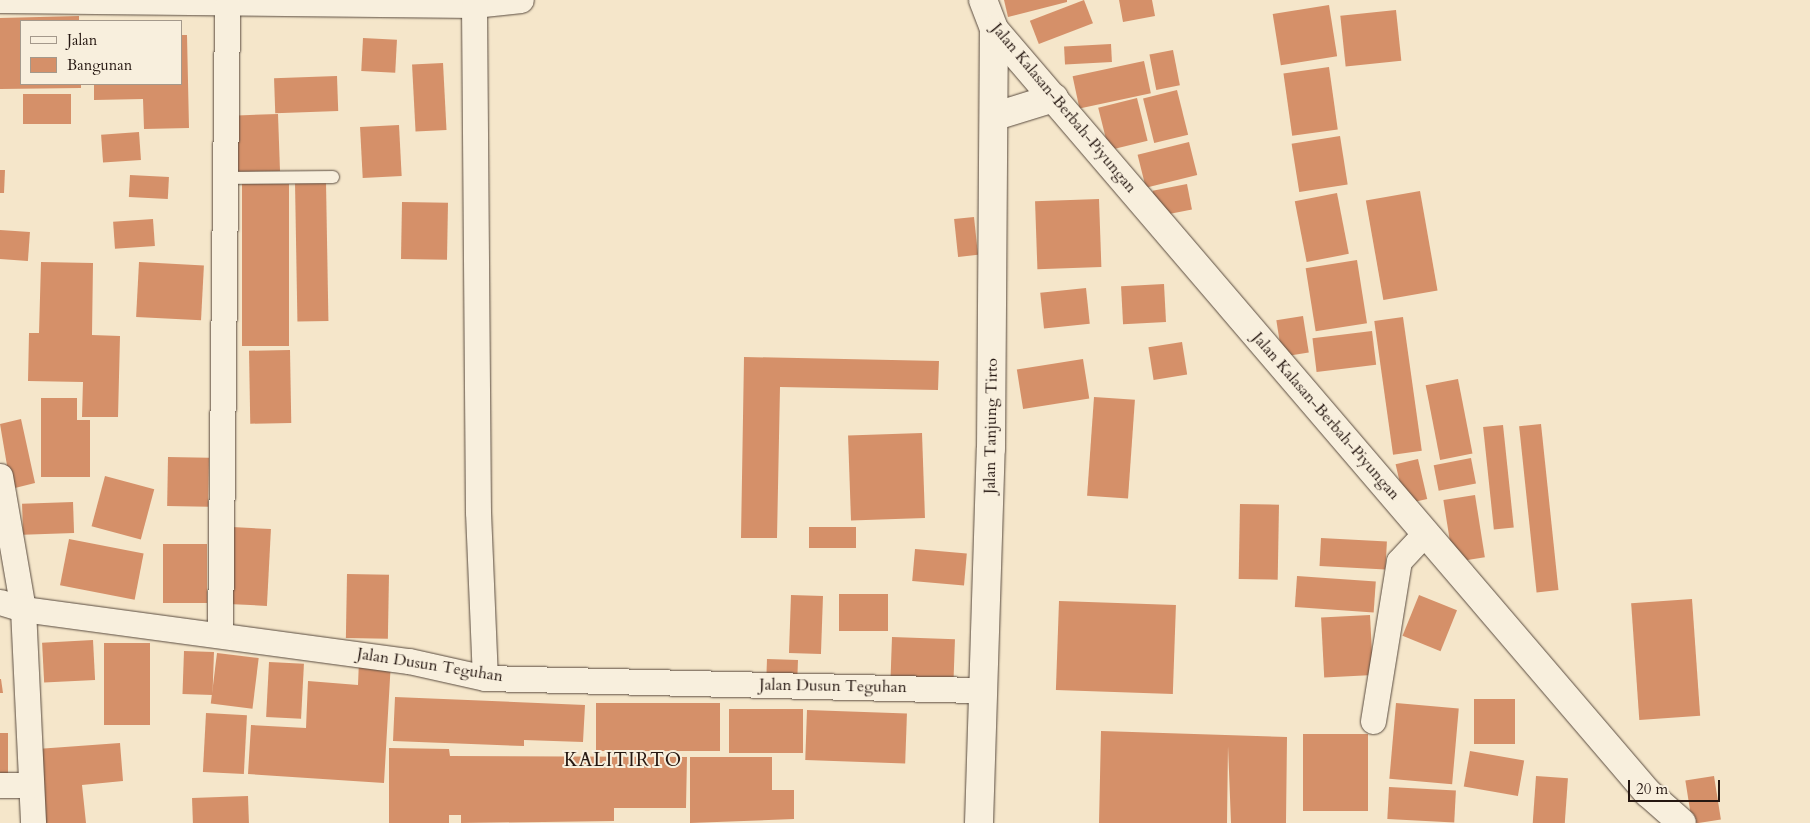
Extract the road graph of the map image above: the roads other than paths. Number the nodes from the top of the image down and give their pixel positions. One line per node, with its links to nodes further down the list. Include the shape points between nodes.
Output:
1 (0, 0): 4 (street)
2 (521, 0): 5 (street)
3 (983, 0): 6 (street, Jalan Kalasan-Berbah-Piyungan)
4 (227, 5): 5 (street); 9 (street)
5 (474, 5): 15 (street, via 478,512)
6 (994, 28): 7 (street, Jalan Kalasan-Berbah-Piyungan); 8 (street, Jalan Tanjung Tirto)
7 (1054, 98): 8 (street); 12 (street, Jalan Kalasan-Berbah-Piyungan)
8 (996, 116): 16 (street, Jalan Tanjung Tirto)
9 (225, 178): 10 (lane); 14 (street)
10 (333, 178)
11 (0, 476): 13 (street)
12 (1426, 533): 17 (street, via 1399,561); 22 (street, Jalan Kalasan-Berbah-Piyungan, via 1648,792)
13 (12, 606): 14 (street, Jalan Dusun Teguhan); 18 (street)
14 (220, 635): 15 (street, Jalan Dusun Teguhan, via 409,661)
15 (486, 678): 16 (street, Jalan Dusun Teguhan)
16 (983, 690): 21 (street, Jalan Tanjung Tirto)
17 (1373, 721)
18 (31, 784): 19 (street); 20 (street)
19 (0, 785)
20 (33, 823)
21 (979, 823)
22 (1682, 823)

